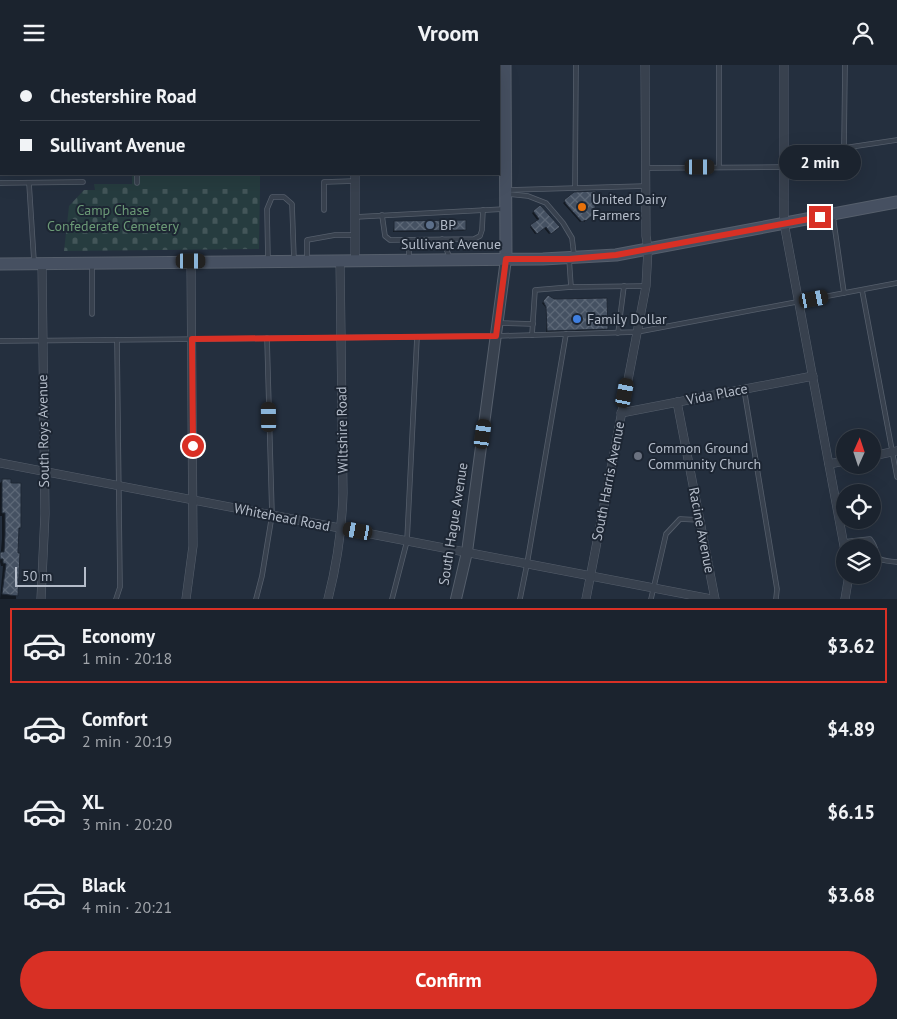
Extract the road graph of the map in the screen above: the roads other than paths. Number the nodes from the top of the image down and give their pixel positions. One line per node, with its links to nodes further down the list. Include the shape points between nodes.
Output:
1 (505, 65): 21 (main road, South Hague Avenue)
2 (576, 65): 20 (lane)
3 (645, 65): 10 (street, South Harris Avenue)
4 (719, 65): 11 (lane)
5 (784, 65): 9 (street)
6 (845, 65): 8 (lane)
7 (897, 140): 8 (lane)
8 (844, 147): 9 (lane)
9 (784, 157): 12 (street)
10 (646, 167): 11 (lane); 19 (street, South Harris Avenue)
11 (719, 167): 12 (lane)
12 (784, 167): 29 (street)
13 (137, 175): 18 (lane)
14 (355, 177): 24 (lane, via 324,181); 28 (street)
15 (83, 182): 17 (lane)
16 (0, 183): 17 (lane)
17 (29, 183): 44 (lane)
18 (137, 183)
19 (646, 186): 20 (lane); 33 (street, South Harris Avenue)
20 (575, 188): 21 (lane)
21 (506, 192): 23 (main road, South Hague Avenue); 34 (lane, via 546,203 572,238)
22 (897, 202): 26 (main road, Sullivant Avenue)
23 (506, 209): 25 (lane); 37 (main road, South Hague Avenue)
24 (324, 211)
25 (483, 211): 27 (lane); 31 (lane, via 480,236 474,239)
26 (833, 214): 29 (main road, Sullivant Avenue); 52 (lane)
27 (382, 215): 28 (lane); 32 (lane, via 385,236 390,240)
28 (355, 217): 30 (street)
29 (784, 223): 33 (main road, Sullivant Avenue); 53 (street)
30 (355, 235): 39 (lane, via 307,240); 41 (street)
31 (442, 239): 32 (lane); 36 (lane)
32 (409, 240): 35 (lane)
33 (648, 249): 34 (main road, Sullivant Avenue); 49 (street, South Harris Avenue)
34 (572, 258): 37 (main road, Sullivant Avenue); 50 (lane)
35 (409, 259): 36 (main road, Sullivant Avenue); 41 (main road, Sullivant Avenue)
36 (450, 259): 37 (main road, Sullivant Avenue)
37 (506, 259): 55 (street, South Hague Avenue)
38 (294, 260): 39 (main road, Sullivant Avenue); 43 (main road, Sullivant Avenue); 43 (lane, via 292,204 284,197 272,197 267,209)
39 (307, 260): 40 (main road, Sullivant Avenue)
40 (340, 260): 41 (main road, Sullivant Avenue); 63 (street, Wiltshire Road)
41 (355, 260)
42 (191, 261): 43 (main road, Sullivant Avenue); 45 (main road, Sullivant Avenue); 64 (street)
43 (268, 261)
44 (38, 263): 45 (main road, Sullivant Avenue); 46 (main road, Sullivant Avenue); 66 (street, South Roys Avenue)
45 (92, 263): 54 (lane)
46 (0, 264)
47 (897, 283): 51 (lane)
48 (624, 286): 49 (lane); 50 (lane); 58 (lane)
49 (646, 286): 57 (street, South Harris Avenue)
50 (571, 287): 56 (lane, via 535,289)
51 (862, 289): 52 (lane); 73 (lane)
52 (844, 293): 53 (lane)
53 (798, 302): 57 (lane); 69 (street)
54 (92, 314)
55 (498, 323): 56 (lane); 61 (street, South Hague Avenue)
56 (533, 324): 60 (lane)
57 (637, 332): 58 (lane); 72 (street, South Harris Avenue)
58 (618, 333): 59 (lane)
59 (566, 334): 60 (lane); 90 (lane)
60 (532, 335): 61 (lane)
61 (496, 336): 62 (lane); 87 (street, South Hague Avenue)
62 (417, 337): 63 (lane); 86 (lane)
63 (342, 338): 65 (lane); 84 (street, Wiltshire Road)
64 (192, 339): 65 (lane); 67 (lane); 81 (street)
65 (267, 339): 82 (lane)
66 (42, 340): 67 (lane); 68 (lane); 78 (street, South Roys Avenue)
67 (117, 340): 80 (lane)
68 (0, 341)
69 (813, 376): 70 (street, Vida Place); 77 (street)
70 (744, 389): 71 (street, Vida Place); 105 (lane)
71 (677, 402): 72 (street, Vida Place); 83 (street, Racine Avenue)
72 (621, 413): 91 (street, South Harris Avenue)
73 (894, 451): 74 (street); 79 (lane)
74 (881, 453)
75 (0, 463): 78 (street, Whitehead Road)
76 (836, 463): 77 (street)
77 (829, 464): 85 (street)
78 (44, 471): 80 (street, Whitehead Road); 94 (street, South Roys Avenue)
79 (897, 477)
80 (118, 485): 81 (street, Whitehead Road); 95 (lane, via 120,587)
81 (193, 500): 82 (street, Whitehead Road); 96 (street, via 193,546)
82 (272, 515): 84 (street, Whitehead Road); 97 (lane)
83 (700, 520): 93 (lane, via 680,519 666,534); 104 (street, Racine Avenue)
84 (342, 529): 86 (street, Whitehead Road); 98 (street, Wiltshire Road)
85 (844, 539)
86 (407, 541): 87 (street, Whitehead Road); 99 (lane)
87 (467, 552): 90 (street, Whitehead Road); 100 (street, South Hague Avenue)
88 (881, 559): 89 (lane)
89 (897, 562)
90 (527, 564): 91 (street, Whitehead Road); 101 (lane)
91 (590, 576): 93 (street, Whitehead Road); 102 (street, South Harris Avenue)
92 (848, 584): 106 (street)
93 (653, 588): 103 (lane); 104 (street, Whitehead Road)
94 (41, 599)
95 (116, 599)
96 (186, 599)
97 (256, 599)
98 (328, 599)
99 (392, 599)
100 (456, 599)
101 (520, 599)
102 (586, 599)
103 (651, 599)
104 (713, 599)
105 (776, 599)
106 (845, 599)

